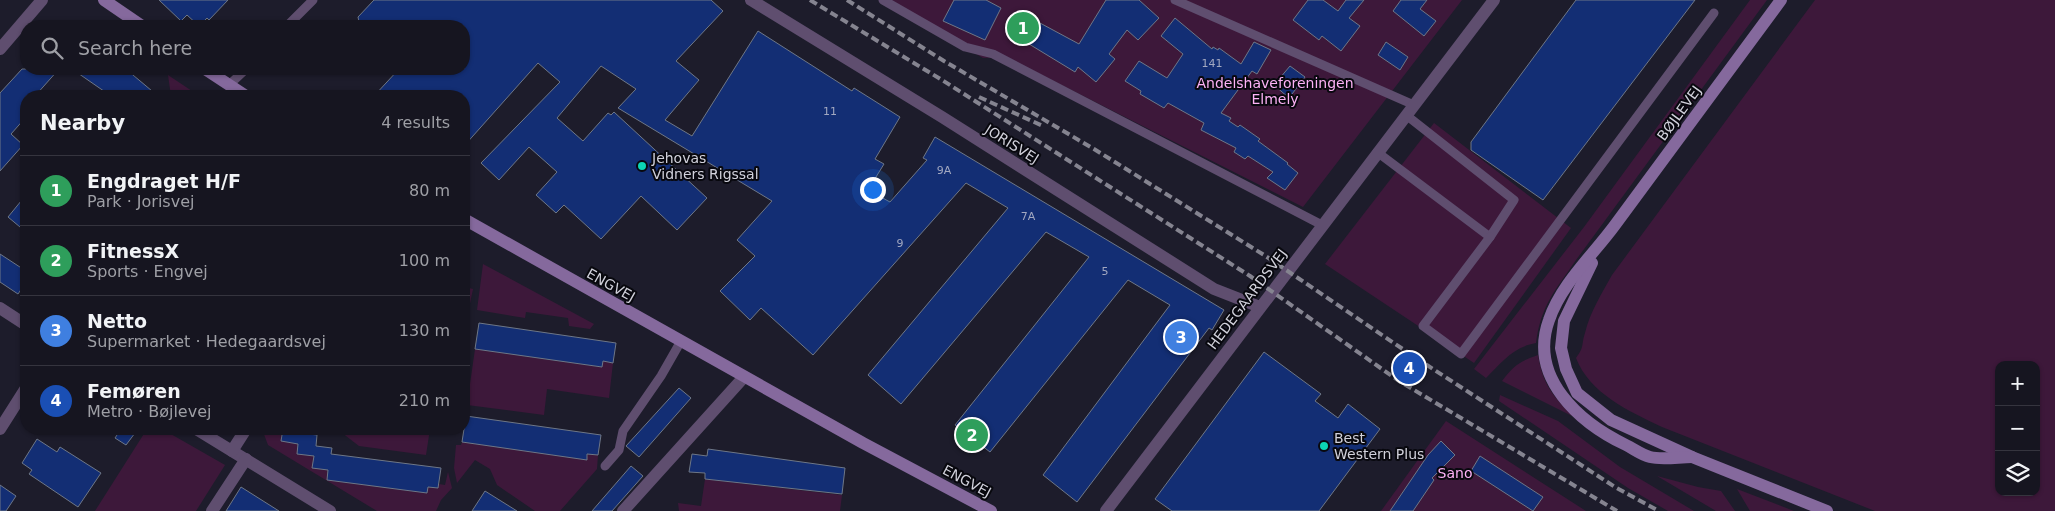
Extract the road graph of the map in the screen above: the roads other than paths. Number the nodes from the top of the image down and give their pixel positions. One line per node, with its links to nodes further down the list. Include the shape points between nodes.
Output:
1 (42, 0): 10 (street)
2 (104, 0): 11 (street)
3 (313, 0): 12 (lane)
4 (751, 0): 25 (street, JORISVEJ, via 1214,290)
5 (883, 0): 22 (lane, via 965,47 993,54)
6 (1175, 0): 19 (lane)
7 (1494, 0): 19 (street, HEDEGAARDSVEJ)
8 (1781, 0): 24 (street, BØJLEVEJ)
9 (1714, 13): 23 (lane, via 1461,354 1423,326)
10 (25, 20)
11 (133, 20)
12 (294, 20)
13 (20, 26): 14 (street)
14 (0, 49)
15 (213, 75): 17 (street)
16 (240, 75): 17 (lane)
17 (229, 86): 18 (street)
18 (235, 90)
19 (1410, 110): 20 (street, HEDEGAARDSVEJ); 23 (lane, via 1514,200)
20 (1377, 152): 22 (street, HEDEGAARDSVEJ); 23 (lane)
21 (470, 222): 28 (street, ENGVEJ)
22 (1322, 225): 25 (street, HEDEGAARDSVEJ)
23 (1490, 237)
24 (1601, 245): 35 (street, BØJLEVEJ, via 1564,321 1561,348 1566,369 1578,393 1611,420); 35 (street, BØJLEVEJ, via 1564,290 1548,321 1544,350 1550,376 1564,400 1591,425 1620,442 1651,457)
25 (1260, 307): 42 (street, HEDEGAARDSVEJ)
26 (0, 308): 27 (street)
27 (20, 321)
28 (681, 341): 29 (street, ENGVEJ); 37 (lane, via 624,431 620,450)
29 (744, 377): 40 (street); 41 (street, ENGVEJ)
30 (20, 397): 31 (street)
31 (0, 429)
32 (206, 435): 34 (street)
33 (242, 435): 34 (street)
34 (232, 451): 36 (street)
35 (1692, 458): 43 (street, BØJLEVEJ)
36 (246, 459): 38 (street); 39 (street)
37 (605, 466)
38 (212, 511)
39 (330, 511)
40 (623, 511)
41 (991, 511)
42 (1106, 511)
43 (1827, 511)

